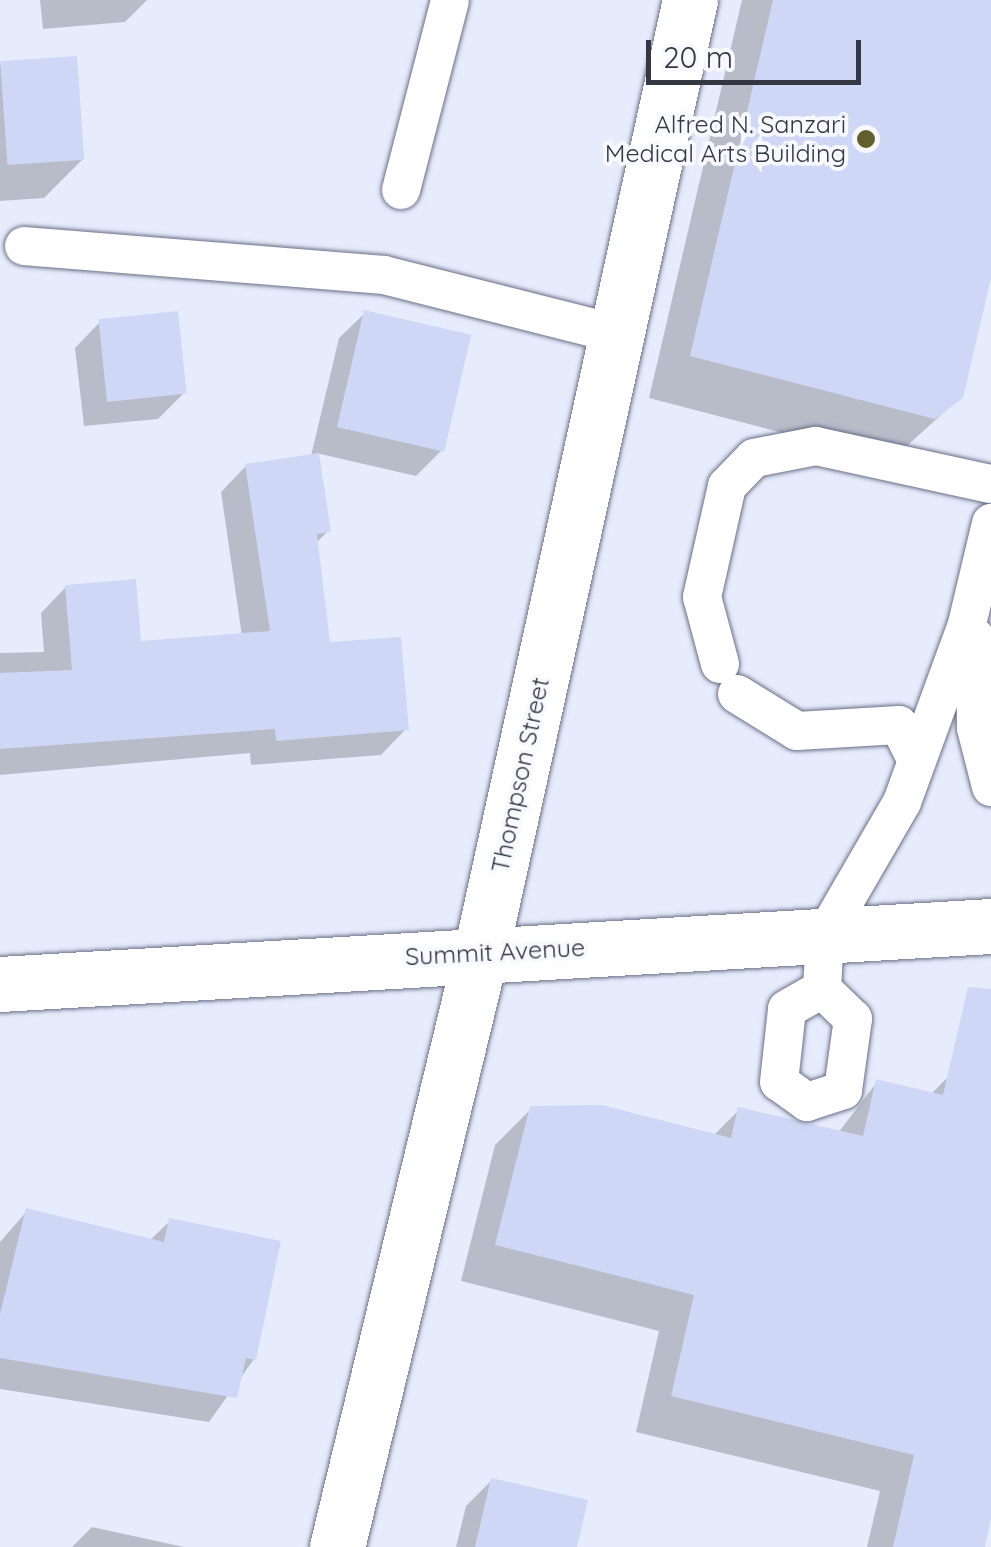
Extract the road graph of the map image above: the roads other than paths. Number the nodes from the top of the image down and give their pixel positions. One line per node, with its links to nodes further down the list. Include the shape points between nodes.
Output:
1 (450, 0): 3 (lane)
2 (690, 0): 5 (street, Thompson Street)
3 (401, 190)
4 (24, 246): 5 (lane, via 384,274)
5 (616, 334): 13 (street, Thompson Street)
6 (991, 484): 9 (lane, via 816,446 754,458 727,486 702,596 728,679 796,731 899,725)
7 (991, 524): 8 (lane)
8 (979, 575): 9 (lane); 10 (lane, via 972,676)
9 (917, 762): 12 (lane)
10 (991, 788)
11 (991, 926): 12 (street, Summit Avenue)
12 (825, 935): 13 (street, Summit Avenue); 15 (lane)
13 (481, 952): 14 (street, Summit Avenue); 16 (street, Thompson Street)
14 (0, 984)
15 (822, 989): 15 (lane, via 787,1008 779,1082 806,1112 843,1090 853,1018)
16 (337, 1547)

